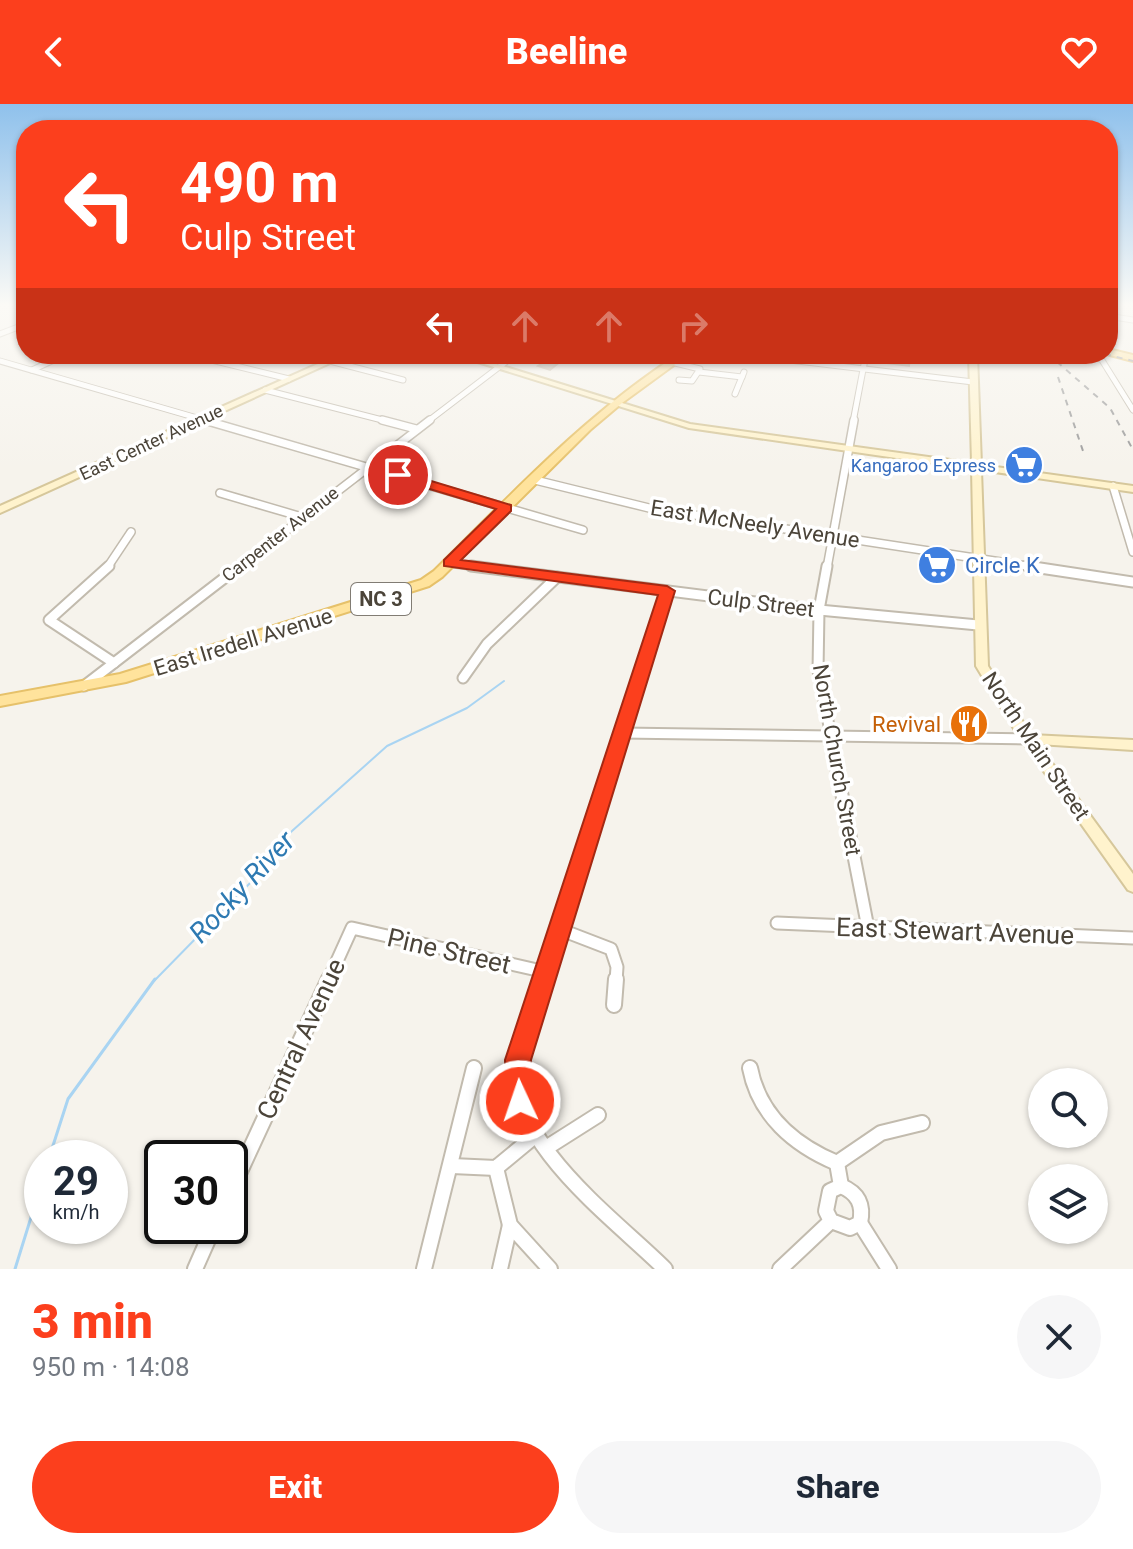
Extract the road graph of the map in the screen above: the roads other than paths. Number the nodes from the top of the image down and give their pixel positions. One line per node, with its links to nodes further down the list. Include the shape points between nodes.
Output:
1 (0, 361): 16 (street)
2 (45, 364): 16 (street)
3 (228, 364): 18 (street)
4 (323, 364): 18 (street, East Center Avenue)
5 (342, 364): 19 (street)
6 (488, 364): 14 (street)
7 (502, 364): 14 (street, Carpenter Avenue)
8 (668, 364): 24 (main road, East Iredell Avenue / NC 3)
9 (684, 364): 17 (street, via 698,366)
10 (823, 364): 15 (street)
11 (865, 364): 15 (street, North Church Street)
12 (973, 364): 21 (street, North Main Street)
13 (1109, 364): 25 (street)
14 (498, 367): 24 (street); 27 (street, Carpenter Avenue)
15 (864, 369): 21 (street); 28 (street, North Church Street)
16 (32, 370): 26 (street)
17 (699, 372): 20 (street, via 692,381); 23 (street, via 743,374)
18 (289, 379): 22 (street, East Center Avenue)
19 (403, 380)
20 (679, 380)
21 (973, 382): 30 (street, North Main Street)
22 (265, 390): 26 (street, East Center Avenue); 27 (street)
23 (735, 394)
24 (614, 405): 28 (street, via 689,426); 31 (main road, East Iredell Avenue / NC 3)
25 (1131, 412)
26 (202, 418): 29 (street); 36 (street, East Center Avenue)
27 (416, 429): 29 (street, Carpenter Avenue)
28 (849, 448): 30 (street); 40 (street, North Church Street)
29 (367, 466): 35 (street); 37 (street, Carpenter Avenue)
30 (976, 467): 32 (street); 42 (street, North Main Street)
31 (535, 480): 35 (main road, East Iredell Avenue / NC 3); 40 (street, East McNeely Avenue, via 649,508)
32 (1113, 486): 33 (street); 41 (street)
33 (1133, 489)
34 (220, 493): 37 (street)
35 (506, 508): 38 (street); 43 (main road, East Iredell Avenue / NC 3)
36 (0, 510)
37 (302, 517): 49 (street, Carpenter Avenue)
38 (583, 530)
39 (131, 532): 49 (street, via 114,563 49,620)
40 (832, 537): 42 (street, East McNeely Avenue); 47 (street, North Church Street)
41 (1133, 552)
42 (978, 560): 45 (street, East McNeely Avenue); 48 (street, North Main Street)
43 (449, 563): 44 (street, Culp Street); 51 (main road, East Iredell Avenue / NC 3, via 406,591 166,666)
44 (557, 577): 46 (street, Culp Street); 50 (street, via 487,644)
45 (1133, 582)
46 (667, 591): 47 (street, Culp Street); 53 (street)
47 (819, 610): 48 (street, Culp Street); 54 (street, North Church Street, via 818,671)
48 (978, 625): 55 (street, North Main Street, via 982,666)
49 (114, 663): 51 (street, Carpenter Avenue)
50 (463, 678)
51 (84, 686): 52 (main road, East Iredell Avenue / NC 3)
52 (0, 701)
53 (622, 733): 54 (street); 61 (street)
54 (829, 736): 55 (street); 60 (street, North Church Street)
55 (1027, 739): 56 (street); 57 (street, North Main Street)
56 (1133, 745)
57 (1133, 886)
58 (777, 923): 60 (street, East Stewart Avenue)
59 (352, 928): 63 (street, Pine Street); 71 (street, Central Avenue)
60 (868, 928): 62 (street, East Stewart Avenue)
61 (559, 929): 63 (street); 64 (street, via 611,949 617,967)
62 (1133, 938)
63 (546, 972): 69 (street, via 518,1060 520,1101)
64 (614, 1005)
65 (474, 1068): 73 (street)
66 (750, 1068): 72 (street, via 754,1093 768,1116)
67 (598, 1115): 70 (street)
68 (922, 1123): 72 (street, via 881,1133)
69 (537, 1134): 70 (street); 74 (street)
70 (546, 1148): 84 (street)
71 (248, 1154)
72 (837, 1163): 75 (street)
73 (452, 1166): 74 (street); 81 (street)
74 (496, 1168): 78 (street)
75 (841, 1186): 76 (street, via 826,1196); 77 (street, via 861,1203)
76 (831, 1221): 77 (street, via 850,1228); 85 (street)
77 (860, 1223): 86 (street)
78 (510, 1225): 82 (street); 83 (street)
79 (206, 1244): 80 (street)
80 (195, 1269)
81 (424, 1269)
82 (500, 1269)
83 (550, 1269)
84 (665, 1269)
85 (780, 1269)
86 (889, 1269)

